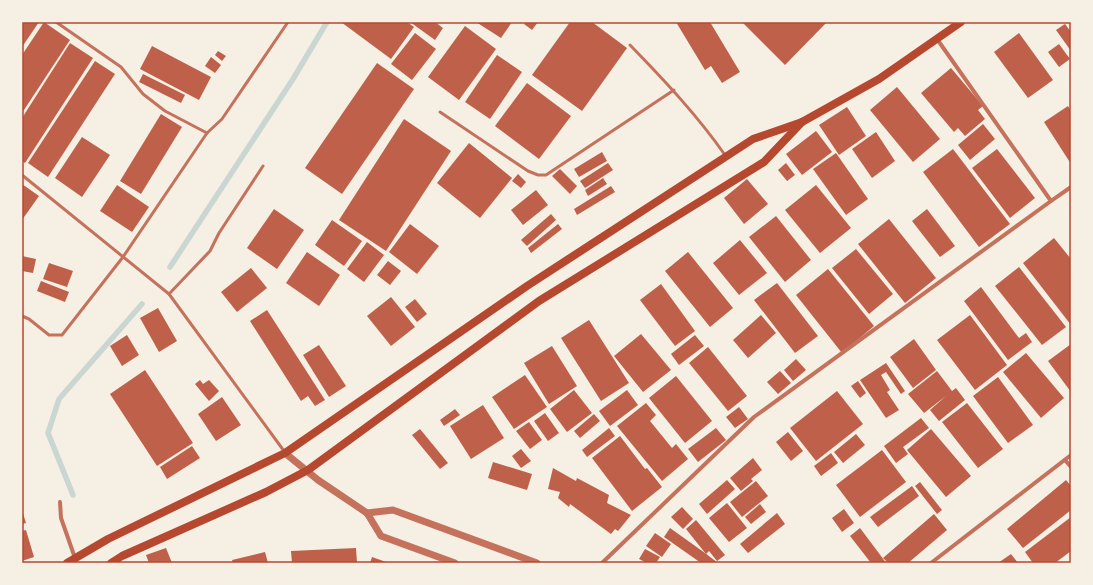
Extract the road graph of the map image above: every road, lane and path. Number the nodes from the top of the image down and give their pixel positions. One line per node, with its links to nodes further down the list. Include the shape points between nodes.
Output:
1 (56, 22): 9 (lane, via 121,67 142,94 165,111)
2 (288, 22): 9 (lane, via 222,119)
3 (961, 22): 4 (main road)
4 (938, 39): 8 (main road, via 879,79); 14 (street)
5 (630, 45): 6 (lane)
6 (674, 90): 7 (lane, via 546,175 528,171); 10 (lane)
7 (440, 112)
8 (802, 122): 10 (main road, via 753,139); 22 (main road, via 764,162 539,302)
9 (207, 133): 15 (lane)
10 (726, 156): 18 (main road, via 527,286)
11 (263, 166): 16 (lane, via 210,250)
12 (22, 175): 15 (lane)
13 (1071, 187): 14 (street)
14 (1051, 201): 30 (street, via 754,417)
15 (123, 257): 16 (lane); 17 (lane, via 62,335 49,335)
16 (168, 294): 18 (lane)
17 (22, 316)
18 (285, 453): 22 (street); 25 (main road)
19 (1071, 455): 20 (street)
20 (1065, 460): 21 (street); 31 (street)
21 (1071, 467)
22 (308, 470): 24 (street, via 342,498); 27 (main road)
23 (60, 502): 25 (street, via 61,518)
24 (367, 513): 28 (street, via 381,536); 29 (street, via 393,510)
25 (74, 558): 26 (main road)
26 (67, 563)
27 (111, 563)
28 (455, 563)
29 (538, 563)
30 (602, 563)
31 (931, 563)

